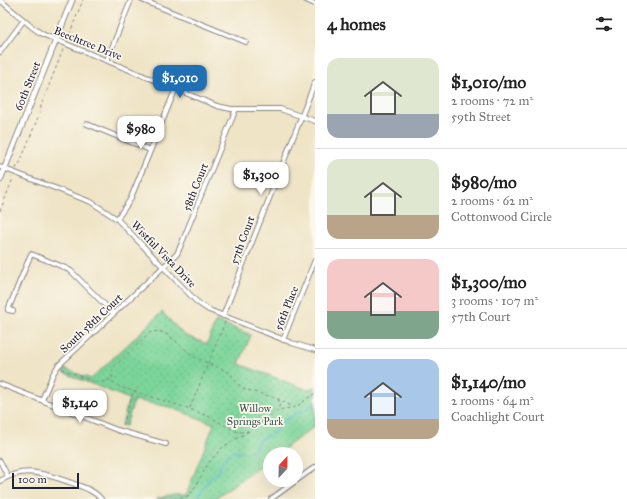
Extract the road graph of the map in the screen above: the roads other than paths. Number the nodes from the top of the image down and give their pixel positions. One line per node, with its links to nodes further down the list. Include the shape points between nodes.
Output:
1 (0, 0): 7 (street, Beechtree Drive)
2 (72, 0): 8 (street, 60th Street)
3 (131, 0): 11 (street)
4 (142, 0): 9 (street)
5 (306, 0): 6 (street)
6 (315, 4)
7 (24, 20): 8 (street, Beechtree Drive, via 42,34); 10 (street)
8 (56, 40): 11 (street, Beechtree Drive); 19 (street, 60th Street)
9 (246, 42)
10 (0, 52)
11 (107, 60): 13 (street, Beechtree Drive)
12 (315, 82): 15 (street, 57th Court)
13 (176, 88): 14 (street, Beechtree Drive, via 217,106); 18 (street)
14 (236, 109): 15 (street, Beechtree Drive, via 280,109); 23 (street, 58th Court, via 180,248)
15 (302, 116): 16 (street, Beechtree Drive); 26 (street, 57th Court)
16 (315, 121)
17 (87, 124): 18 (street)
18 (150, 150): 21 (street, via 130,200)
19 (2, 168): 20 (street, 60th Street); 21 (street, Wistful Vista Drive, via 91,202)
20 (0, 180)
21 (117, 219): 23 (street, Wistful Vista Drive)
22 (315, 260): 27 (street, 56th Place)
23 (164, 267): 25 (street, South 58th Court); 26 (street, Wistful Vista Drive, via 202,306)
24 (13, 311): 25 (street, via 8,310 31,254 71,271)
25 (113, 313): 30 (street, South 58th Court, via 58,366)
26 (225, 317): 27 (street, Wistful Vista Drive)
27 (283, 340): 28 (street, Wistful Vista Drive)
28 (315, 350)
29 (0, 384): 30 (street)
30 (42, 400): 31 (street, via 117,430)
31 (166, 444)
32 (0, 461): 34 (street)
33 (315, 467): 37 (street)
34 (8, 477): 35 (street); 36 (street, via 25,472 44,473 86,488)
35 (0, 481)
36 (101, 499)
37 (271, 499)

